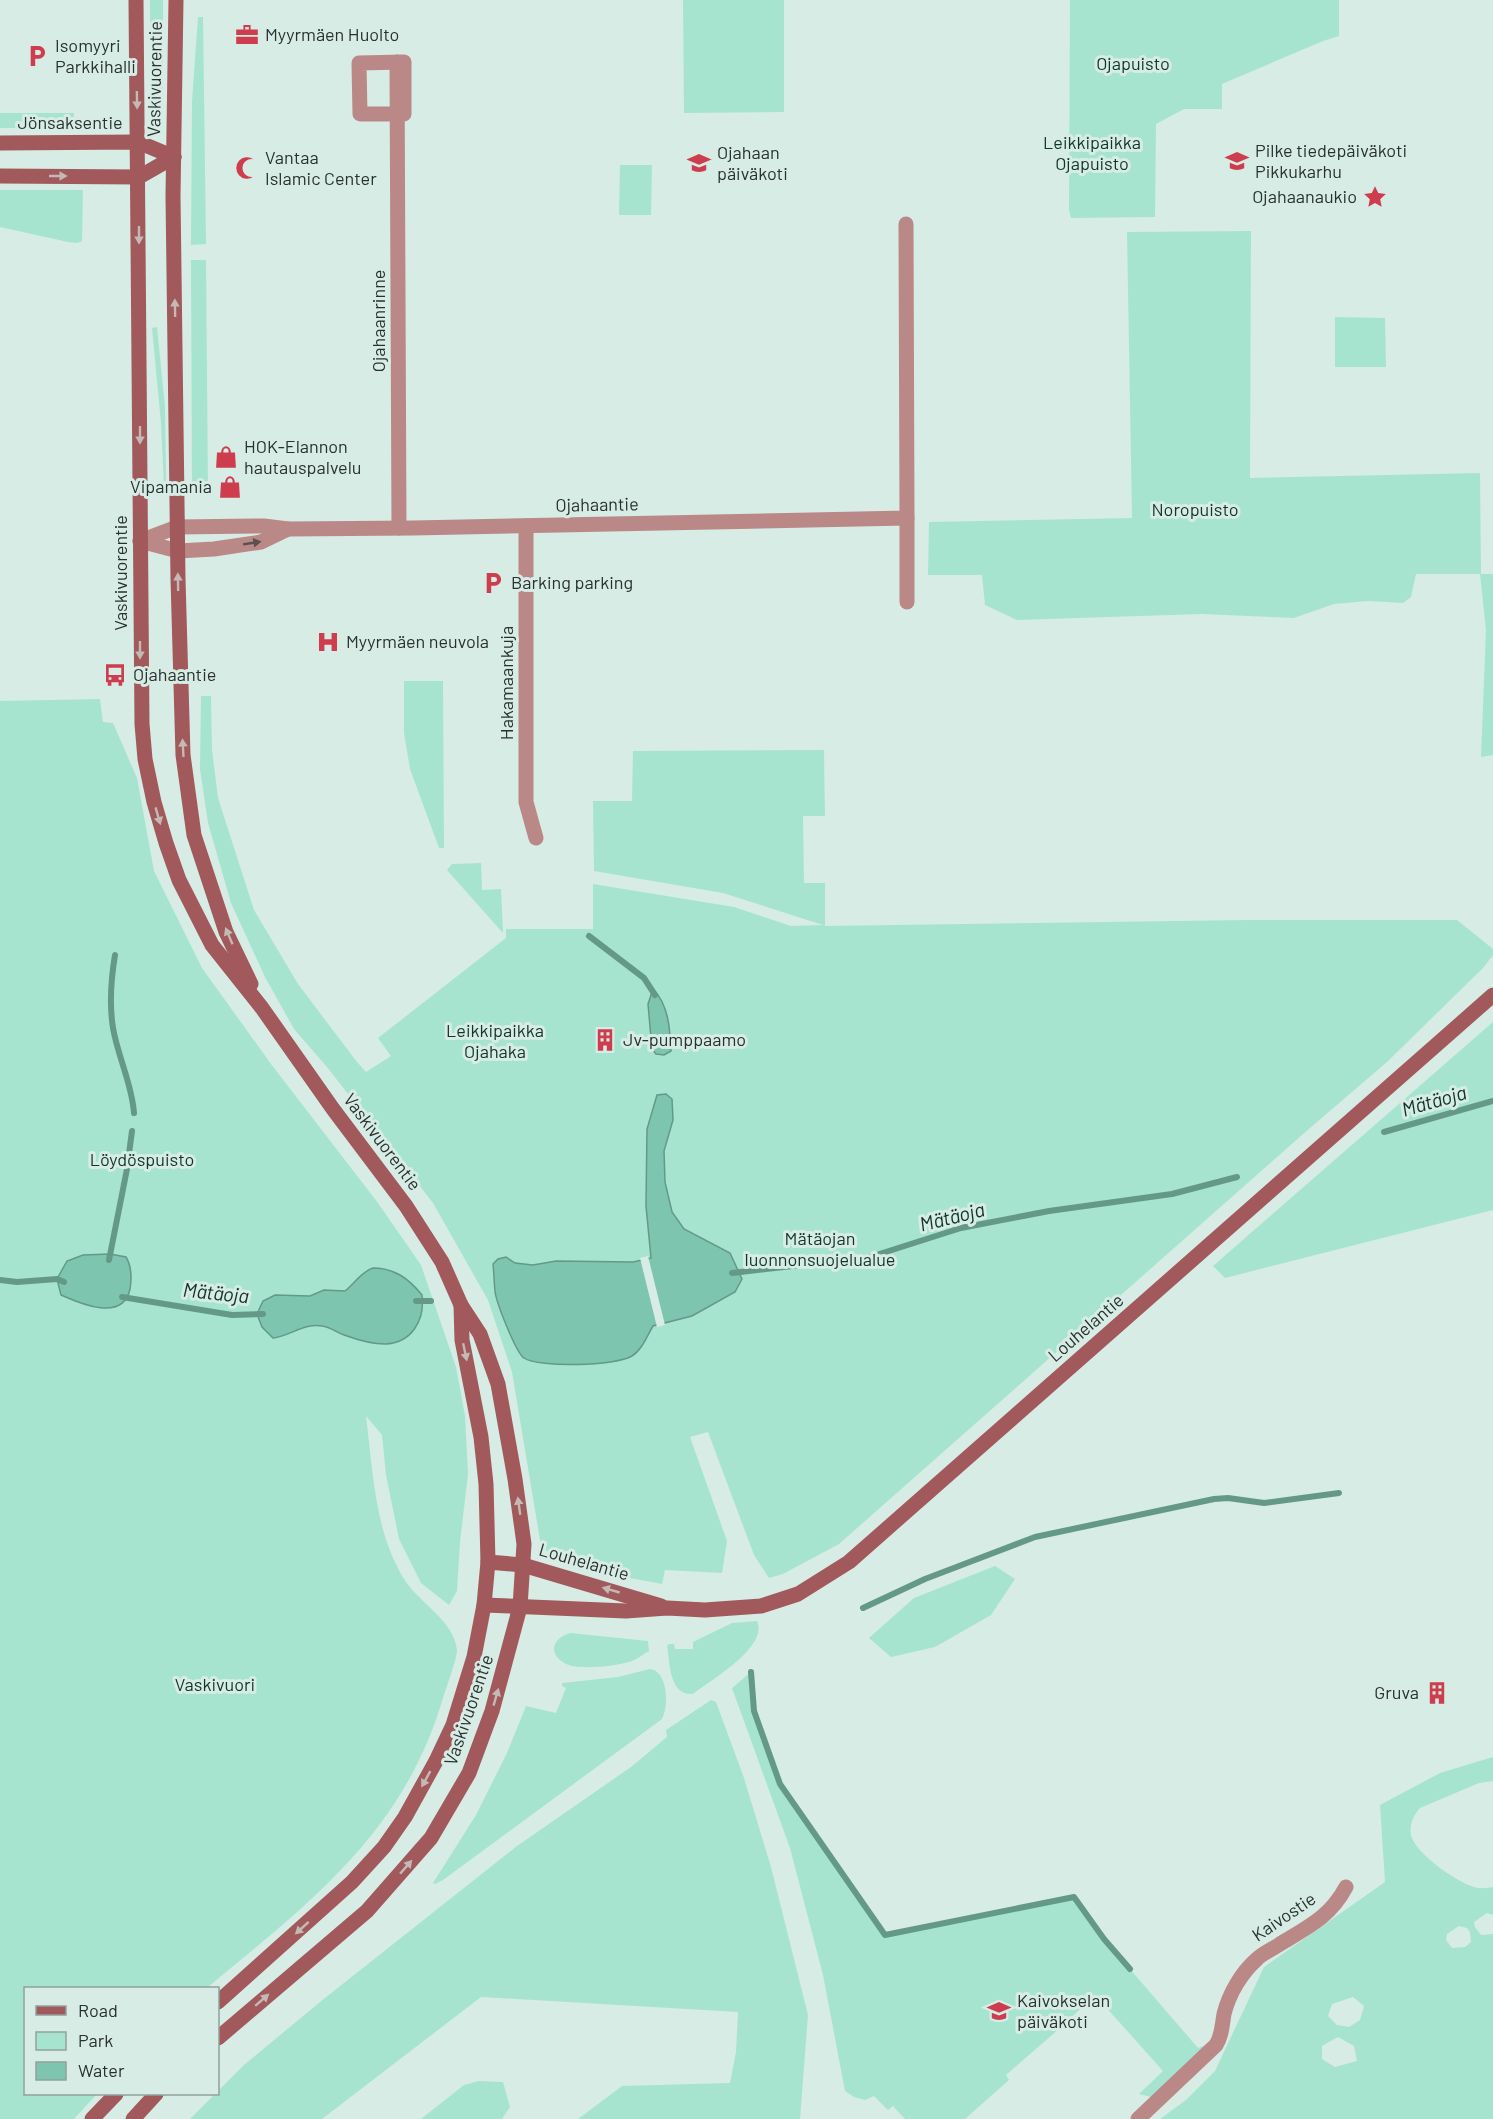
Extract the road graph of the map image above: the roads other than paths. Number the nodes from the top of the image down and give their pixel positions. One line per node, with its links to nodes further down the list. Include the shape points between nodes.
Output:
1 (136, 0): 4 (main road, Vaskivuorentie, one-way to 4)
2 (176, 0): 6 (main road, Vaskivuorentie)
3 (397, 114): 3 (street, Ojahaanrinne, via 397,62 359,63 360,114); 13 (street, Ojahaanrinne)
4 (138, 142): 5 (main road, Jönsaksentie); 6 (main road, Jönsaksentie); 8 (main road, Vaskivuorentie)
5 (0, 143)
6 (174, 157): 8 (main road); 12 (main road, Vaskivuorentie, one-way to 6)
7 (0, 176): 8 (main road, one-way to 8)
8 (139, 177): 15 (main road, Vaskivuorentie, one-way to 15)
9 (906, 224): 10 (street)
10 (907, 518): 11 (street, Ojahaantie); 17 (street)
11 (526, 526): 13 (street, Ojahaantie); 18 (street, Hakamaankuja, via 526,802)
12 (177, 527): 14 (street, Ojahaantie, via 264,526); 15 (street, Ojahaantie); 16 (main road, Vaskivuorentie)
13 (399, 528): 14 (street, Ojahaantie)
14 (288, 530): 16 (street, Ojahaantie, one-way to 14, via 261,542)
15 (140, 541): 16 (street, Ojahaantie); 20 (main road, Vaskivuorentie, one-way to 20, via 141,724 154,802 179,880 212,945)
16 (178, 551): 20 (main road, Vaskivuorentie, one-way to 16, via 226,932 194,835 183,755)
17 (907, 602)
18 (536, 838)
19 (1493, 995): 26 (main road, Louhelantie, via 849,1562 798,1594 761,1606)
20 (262, 1008): 21 (main road, Vaskivuorentie, via 406,1206 442,1262)
21 (460, 1305): 22 (main road, Vaskivuorentie, one-way to 22, via 462,1340 481,1437); 23 (main road, Vaskivuorentie, one-way to 21, via 515,1479 498,1384 480,1334)
22 (488, 1562): 23 (main road, Louhelantie); 24 (main road, Vaskivuorentie)
23 (523, 1564): 25 (main road, Vaskivuorentie); 26 (main road, Louhelantie, one-way to 23)
24 (484, 1605): 25 (main road, Louhelantie); 28 (main road, Vaskivuorentie, one-way to 28, via 474,1657 453,1725 405,1817 352,1882)
25 (520, 1608): 26 (main road, Louhelantie); 29 (main road, Vaskivuorentie, one-way to 25, via 367,1911 431,1838 469,1773 492,1711)
26 (667, 1608)
27 (1346, 1887): 34 (street, Kaivostie, via 1321,1920 1258,1957 1232,1993 1220,2040)
28 (219, 2001)
29 (219, 2037)
30 (115, 2095): 32 (main road)
31 (155, 2095): 33 (main road)
32 (92, 2119)
33 (133, 2119)
34 (1138, 2119)

